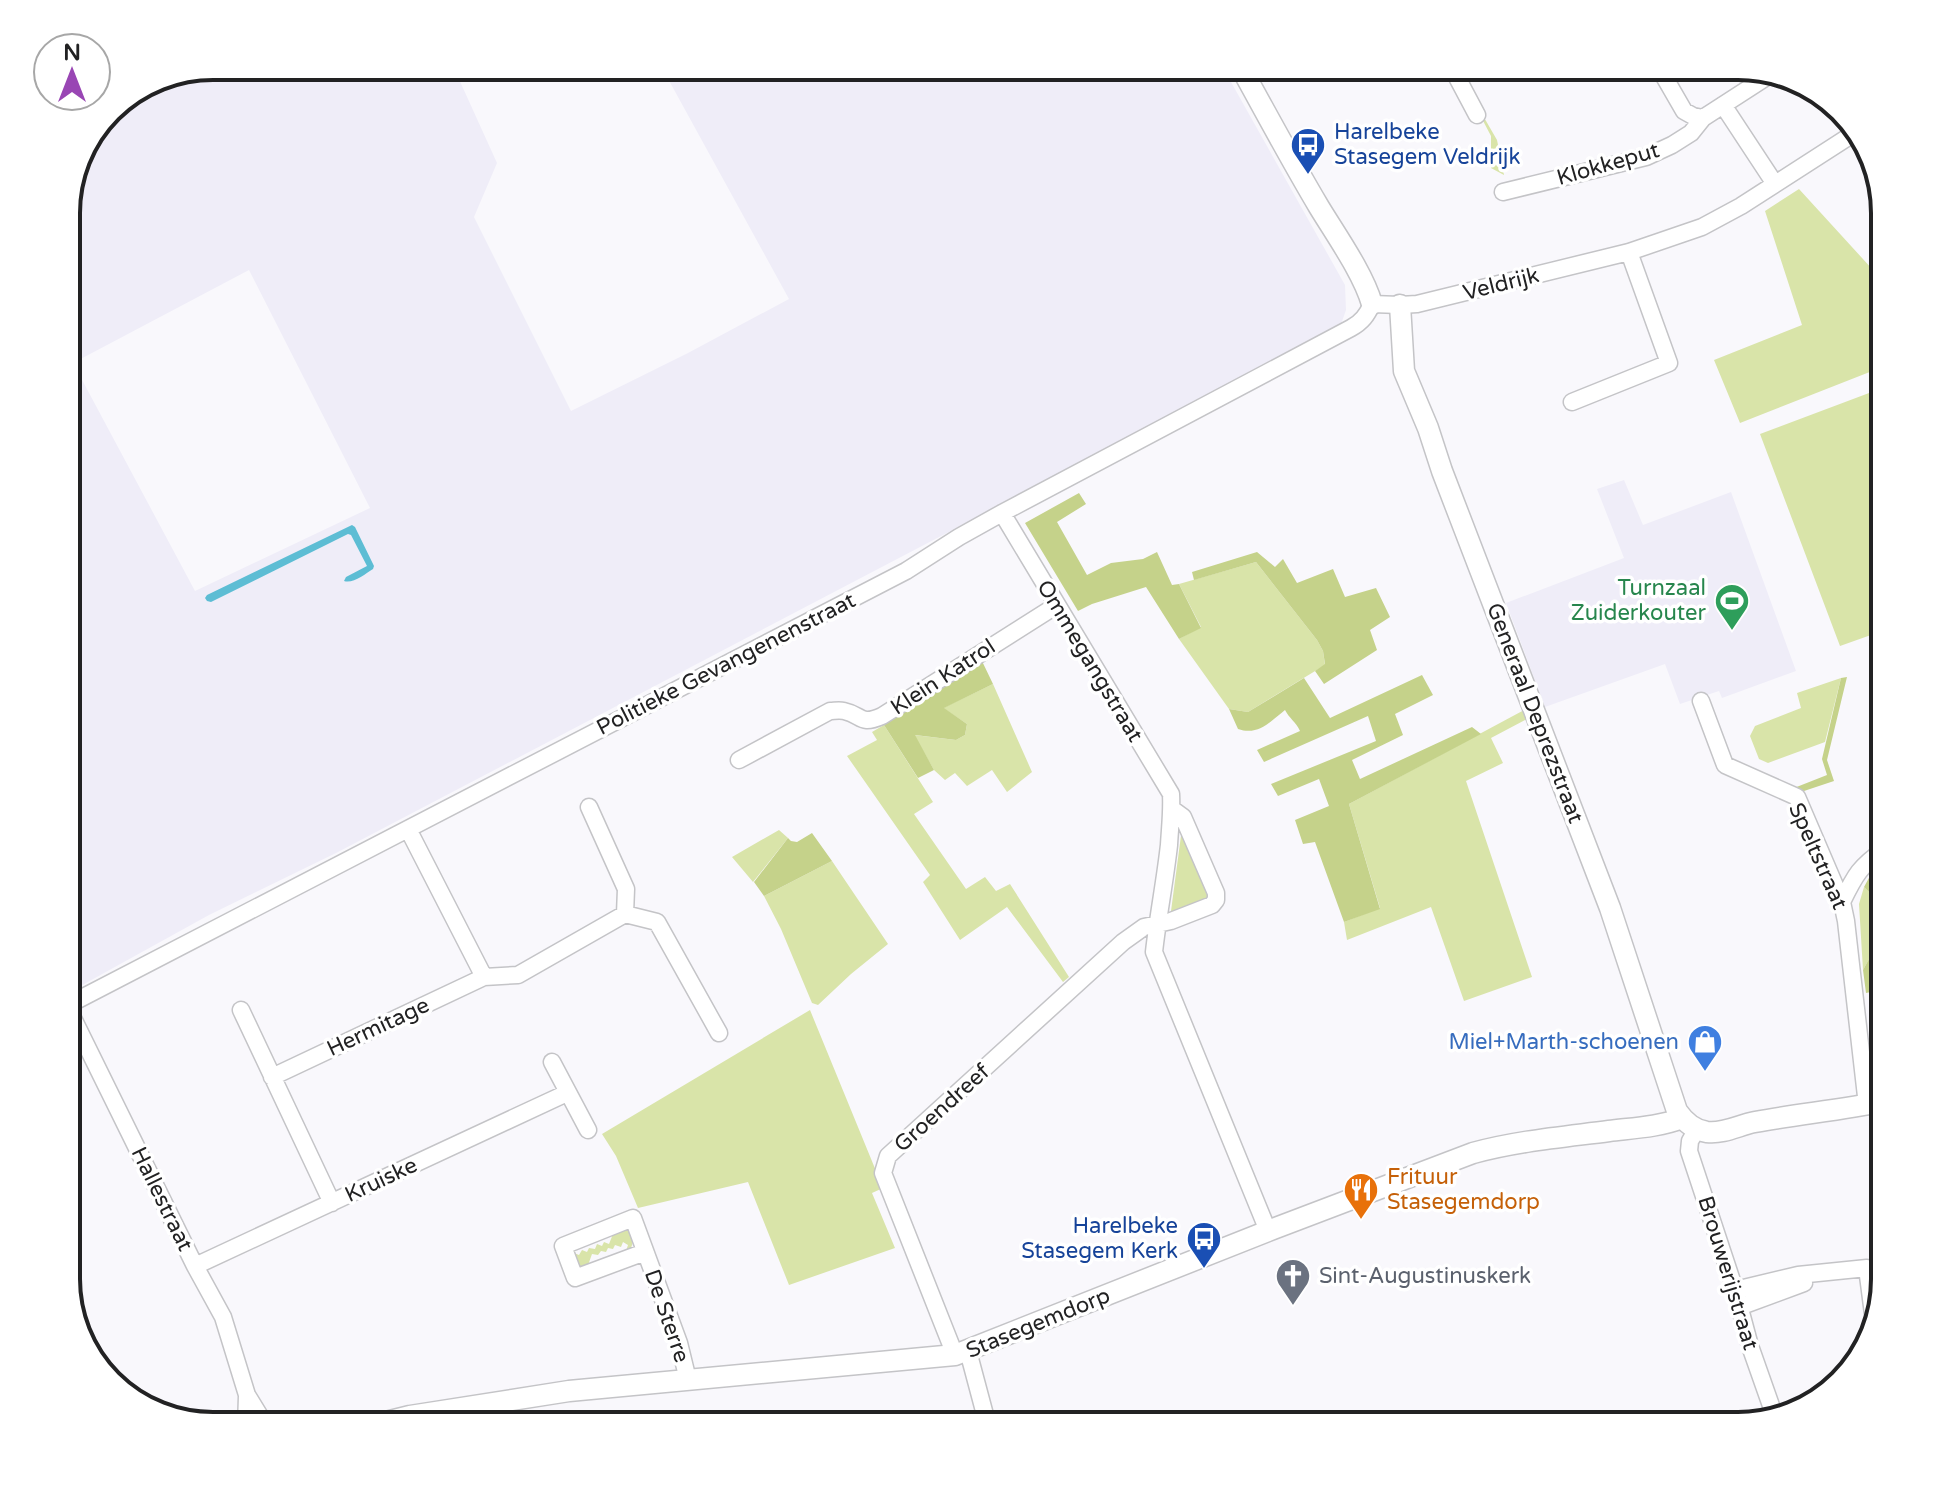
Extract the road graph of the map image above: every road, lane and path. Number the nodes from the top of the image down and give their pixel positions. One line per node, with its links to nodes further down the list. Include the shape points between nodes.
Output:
1 (1248, 80): 12 (street)
2 (1459, 80): 6 (street)
3 (1666, 80): 7 (street, via 1684,111)
4 (1758, 82): 5 (street, Klokkeput)
5 (1723, 105): 7 (street, Klokkeput); 9 (street)
6 (1477, 115)
7 (1703, 118): 10 (street, Klokkeput, via 1691,133 1646,157)
8 (1848, 137): 9 (street, Veldrijk)
9 (1775, 184): 11 (street, Veldrijk, via 1702,227)
10 (1503, 192)
11 (1629, 252): 13 (street, Veldrijk); 14 (street, via 1669,363)
12 (1372, 304): 13 (street, Veldrijk); 15 (street, Politieke Gevangenenstraat, via 1360,323)
13 (1400, 305): 36 (street, Generaal Deprezstraat, via 1404,371 1610,908 1677,1111)
14 (1572, 402)
15 (1002, 513): 16 (street, Ommegangstraat); 21 (street, Politieke Gevangenenstraat, via 906,571)
16 (1057, 605): 18 (street, Klein Katrol, via 882,716 863,721 845,711 830,711); 20 (street, Ommegangstraat, via 1171,794)
17 (1701, 701): 23 (street, Speltstraat, via 1725,765 1797,797)
18 (739, 760)
19 (589, 807): 24 (street, via 626,889)
20 (1172, 809): 25 (street, Ommegangstraat); 25 (street, Ommegangstraat, via 1183,817 1216,900)
21 (408, 829): 26 (street); 27 (street, Politieke Gevangenenstraat)
22 (1871, 859): 23 (street)
23 (1842, 902): 32 (street, Speltstraat)
24 (625, 914): 26 (street, Hermitage, via 518,975); 30 (street, via 657,922)
25 (1158, 923): 39 (street, Ommegangstraat, via 1154,952); 48 (street, Groendreef, via 1123,942 888,1156 883,1173)
26 (484, 977): 33 (street, Hermitage)
27 (80, 999)
28 (241, 1010): 33 (street)
29 (80, 1032): 41 (street, Hallestraat)
30 (719, 1033)
31 (552, 1062): 34 (street)
32 (1871, 1073)
33 (272, 1077): 38 (street)
34 (567, 1093): 37 (street); 38 (street, Kruiske)
35 (1871, 1104): 36 (street, Stasegemdorp, via 1750,1122 1719,1132)
36 (1690, 1124): 39 (street, Stasegemdorp, via 1495,1147); 45 (street, Brouwerijstraat, via 1689,1151)
37 (588, 1130)
38 (332, 1203): 41 (street, Kruiske)
39 (1268, 1231): 48 (street, Stasegemdorp)
40 (645, 1252): 40 (street, De Sterre, via 575,1278 563,1246 633,1218); 49 (street, De Sterre)
41 (195, 1266): 50 (street, Hallestraat, via 223,1317)
42 (1867, 1268): 43 (street); 44 (street); 46 (street)
43 (1871, 1268)
44 (1839, 1269): 45 (street); 47 (street)
45 (1735, 1290): 47 (street, Brouwerijstraat)
46 (1870, 1293)
47 (1739, 1307): 51 (street, Brouwerijstraat)
48 (962, 1353): 49 (street, Stasegemdorp); 55 (street, Groendreef)
49 (688, 1380): 54 (street, Stasegemdorp, via 569,1391)
50 (247, 1395): 52 (street, Hallestraat); 53 (street, Hallestraat)
51 (1772, 1407)
52 (246, 1412)
53 (257, 1412)
54 (435, 1412)
55 (983, 1412)

